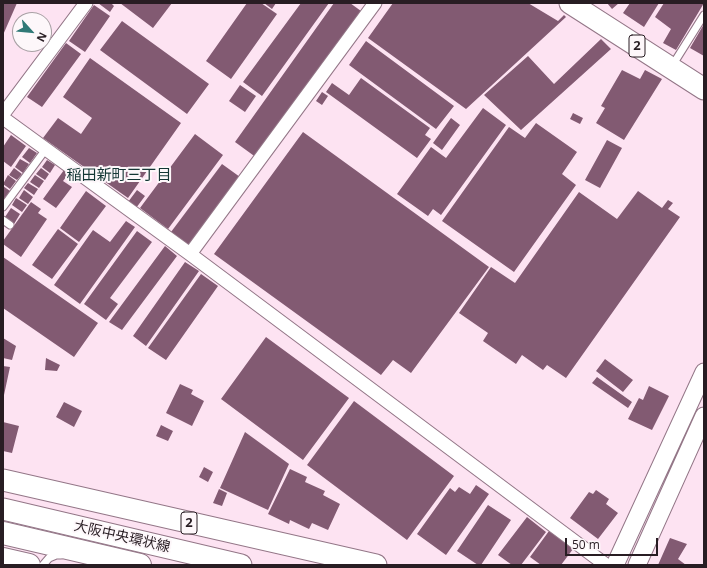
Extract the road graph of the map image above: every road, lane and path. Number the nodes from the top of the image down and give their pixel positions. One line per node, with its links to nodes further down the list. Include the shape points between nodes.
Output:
1 (86, 3): 7 (street)
2 (375, 3): 13 (street)
3 (570, 3): 5 (main road, 2)
4 (704, 15): 5 (lane)
5 (672, 67): 6 (main road, 2)
6 (704, 89)
7 (3, 114)
8 (3, 118): 9 (street)
9 (46, 149): 10 (lane); 13 (street)
10 (3, 207)
11 (3, 220): 12 (lane)
12 (10, 225)
13 (190, 254): 28 (street)
14 (704, 372): 29 (street)
15 (704, 416): 30 (street)
16 (3, 480): 17 (main road, 2)
17 (45, 490): 20 (main road, via 89,510 141,528); 27 (main road, 2)
18 (3, 509): 20 (main road, 大阪中央環状線 / 2)
19 (3, 533): 25 (highway)
20 (183, 552): 26 (main road, 大阪中央環状線 / 2)
21 (3, 559): 22 (highway)
22 (29, 565)
23 (43, 565): 24 (lane, via 56,555)
24 (110, 565)
25 (140, 565)
26 (241, 565)
27 (376, 565)
28 (606, 565)
29 (615, 565)
30 (637, 565)

